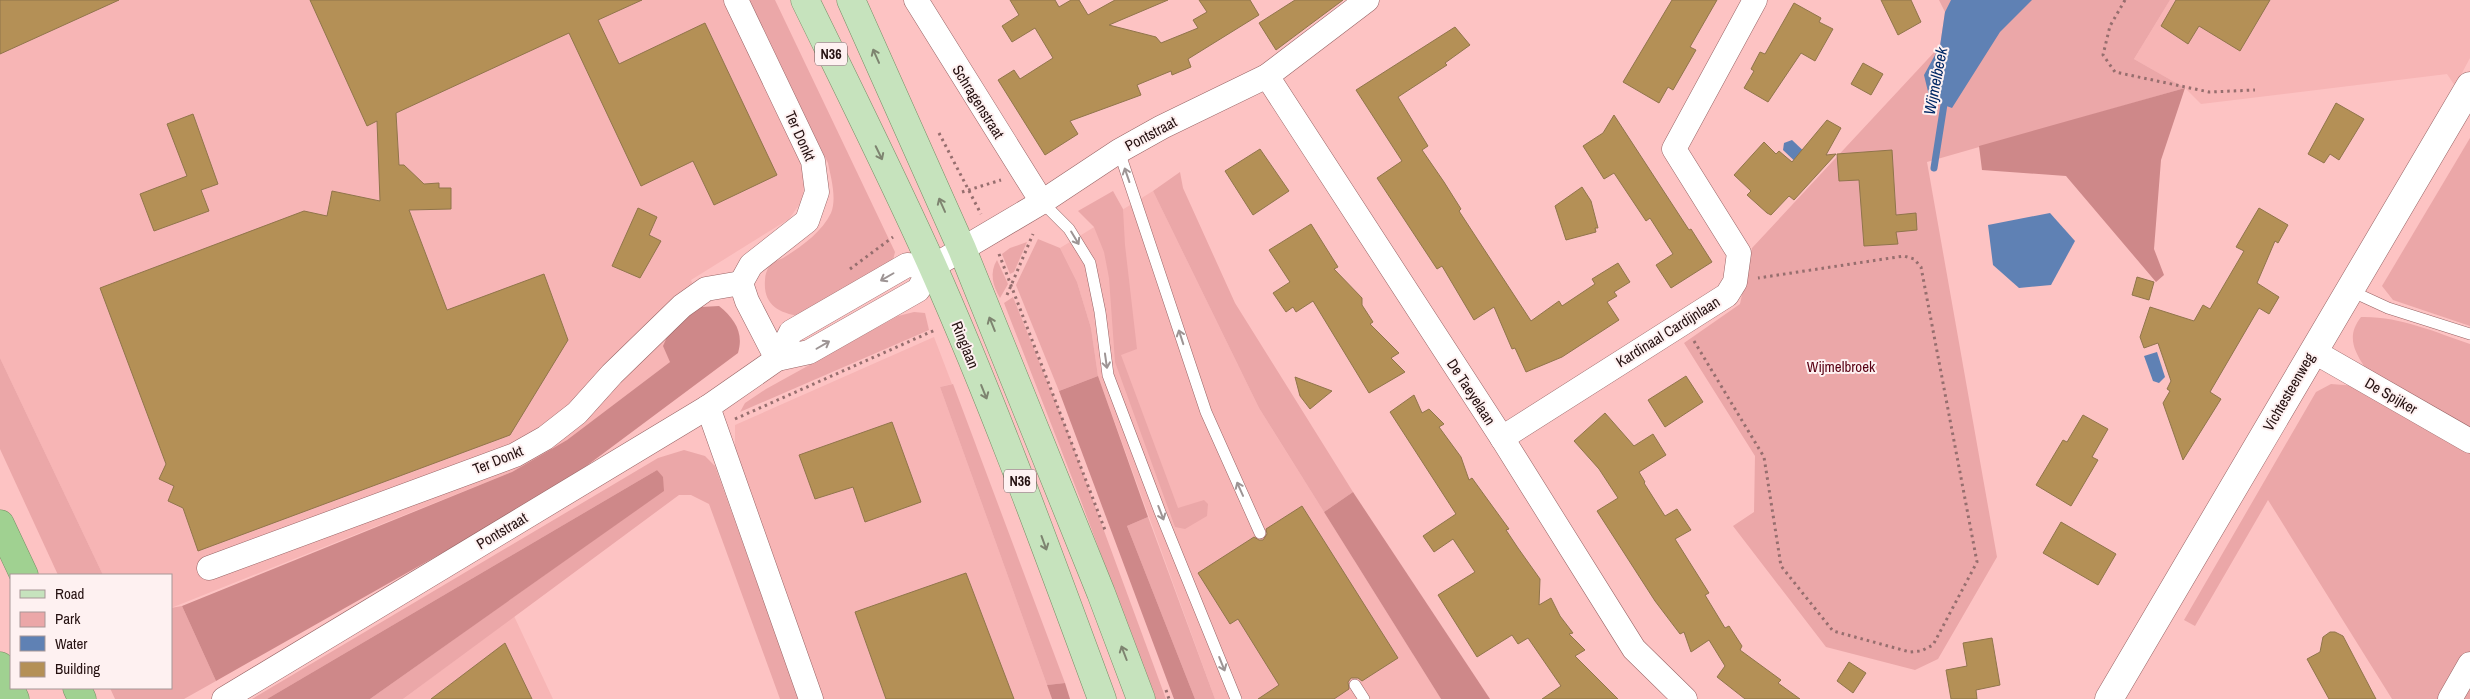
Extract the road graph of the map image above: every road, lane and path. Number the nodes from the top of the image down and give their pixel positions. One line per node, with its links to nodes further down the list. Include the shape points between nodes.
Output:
1 (736, 0): 17 (street, Ter Donkt, via 813,161 817,192 807,221 750,265)
2 (805, 0): 15 (main road, Ringlaan / N36, one-way to 15)
3 (851, 0): 14 (main road, N36, one-way to 3)
4 (916, 0): 12 (street, Schragenstraat)
5 (1367, 0): 8 (street, Pontstraat)
6 (1755, 0): 16 (street, via 1674,149 1740,252)
7 (2125, 0): 10 (path, via 2110,26 2102,55 2115,72 2208,92)
8 (1267, 76): 11 (street, Pontstraat); 29 (street, De Taeyelaan)
9 (2470, 86): 20 (street, Vichtesteenweg)
10 (2256, 90)
11 (1119, 151): 12 (street, Pontstraat); 32 (lane, one-way to 11, via 1206,412)
12 (1042, 202): 14 (street, Pontstraat); 18 (path, via 1031,242); 43 (lane, one-way to 43, via 1069,229 1090,263 1108,375)
13 (892, 232): 15 (path)
14 (962, 249): 15 (street, Pontstraat); 42 (main road, N36, one-way to 14)
15 (920, 266): 19 (street); 26 (street, Pontstraat, one-way to 26, via 791,332); 41 (main road, Ringlaan / N36, one-way to 41, via 1033,513)
16 (1735, 282): 21 (street, Kardinaal Cardijnlaan, via 1727,295); 21 (path, via 1904,256 1914,259 1921,268 1977,562 1933,645 1921,652 1910,652 1833,631 1781,566 1764,457)
17 (742, 283): 26 (street, via 747,301); 33 (street, Ter Donkt, via 706,289 682,306 646,338 577,413 545,438 515,455)
18 (1012, 287)
19 (918, 290): 22 (path); 26 (street, Pontstraat, one-way to 19, via 809,352)
20 (2351, 291): 23 (lane, via 2388,308); 25 (street, Vichtesteenweg)
21 (1682, 322): 29 (street, Kardinaal Cardijnlaan)
22 (935, 330): 24 (path); 28 (path)
23 (2470, 334)
24 (938, 338)
25 (2313, 351): 30 (street, De Spijker); 46 (street, Vichtesteenweg)
26 (777, 359): 27 (street, Pontstraat)
27 (708, 407): 39 (street, Pontstraat); 40 (street)
28 (734, 420)
29 (1502, 438): 45 (street, De Taeyelaan, via 1634,649)
30 (2470, 441)
31 (0, 524): 34 (highway)
32 (1260, 533)
33 (209, 568)
34 (24, 574)
35 (2470, 664): 47 (street)
36 (0, 666): 38 (highway)
37 (1355, 685): 44 (lane)
38 (10, 687)
39 (224, 699)
40 (811, 699)
41 (1102, 699)
42 (1141, 699)
43 (1236, 699)
44 (1364, 699)
45 (1685, 699)
46 (2109, 699)
47 (2450, 699)

